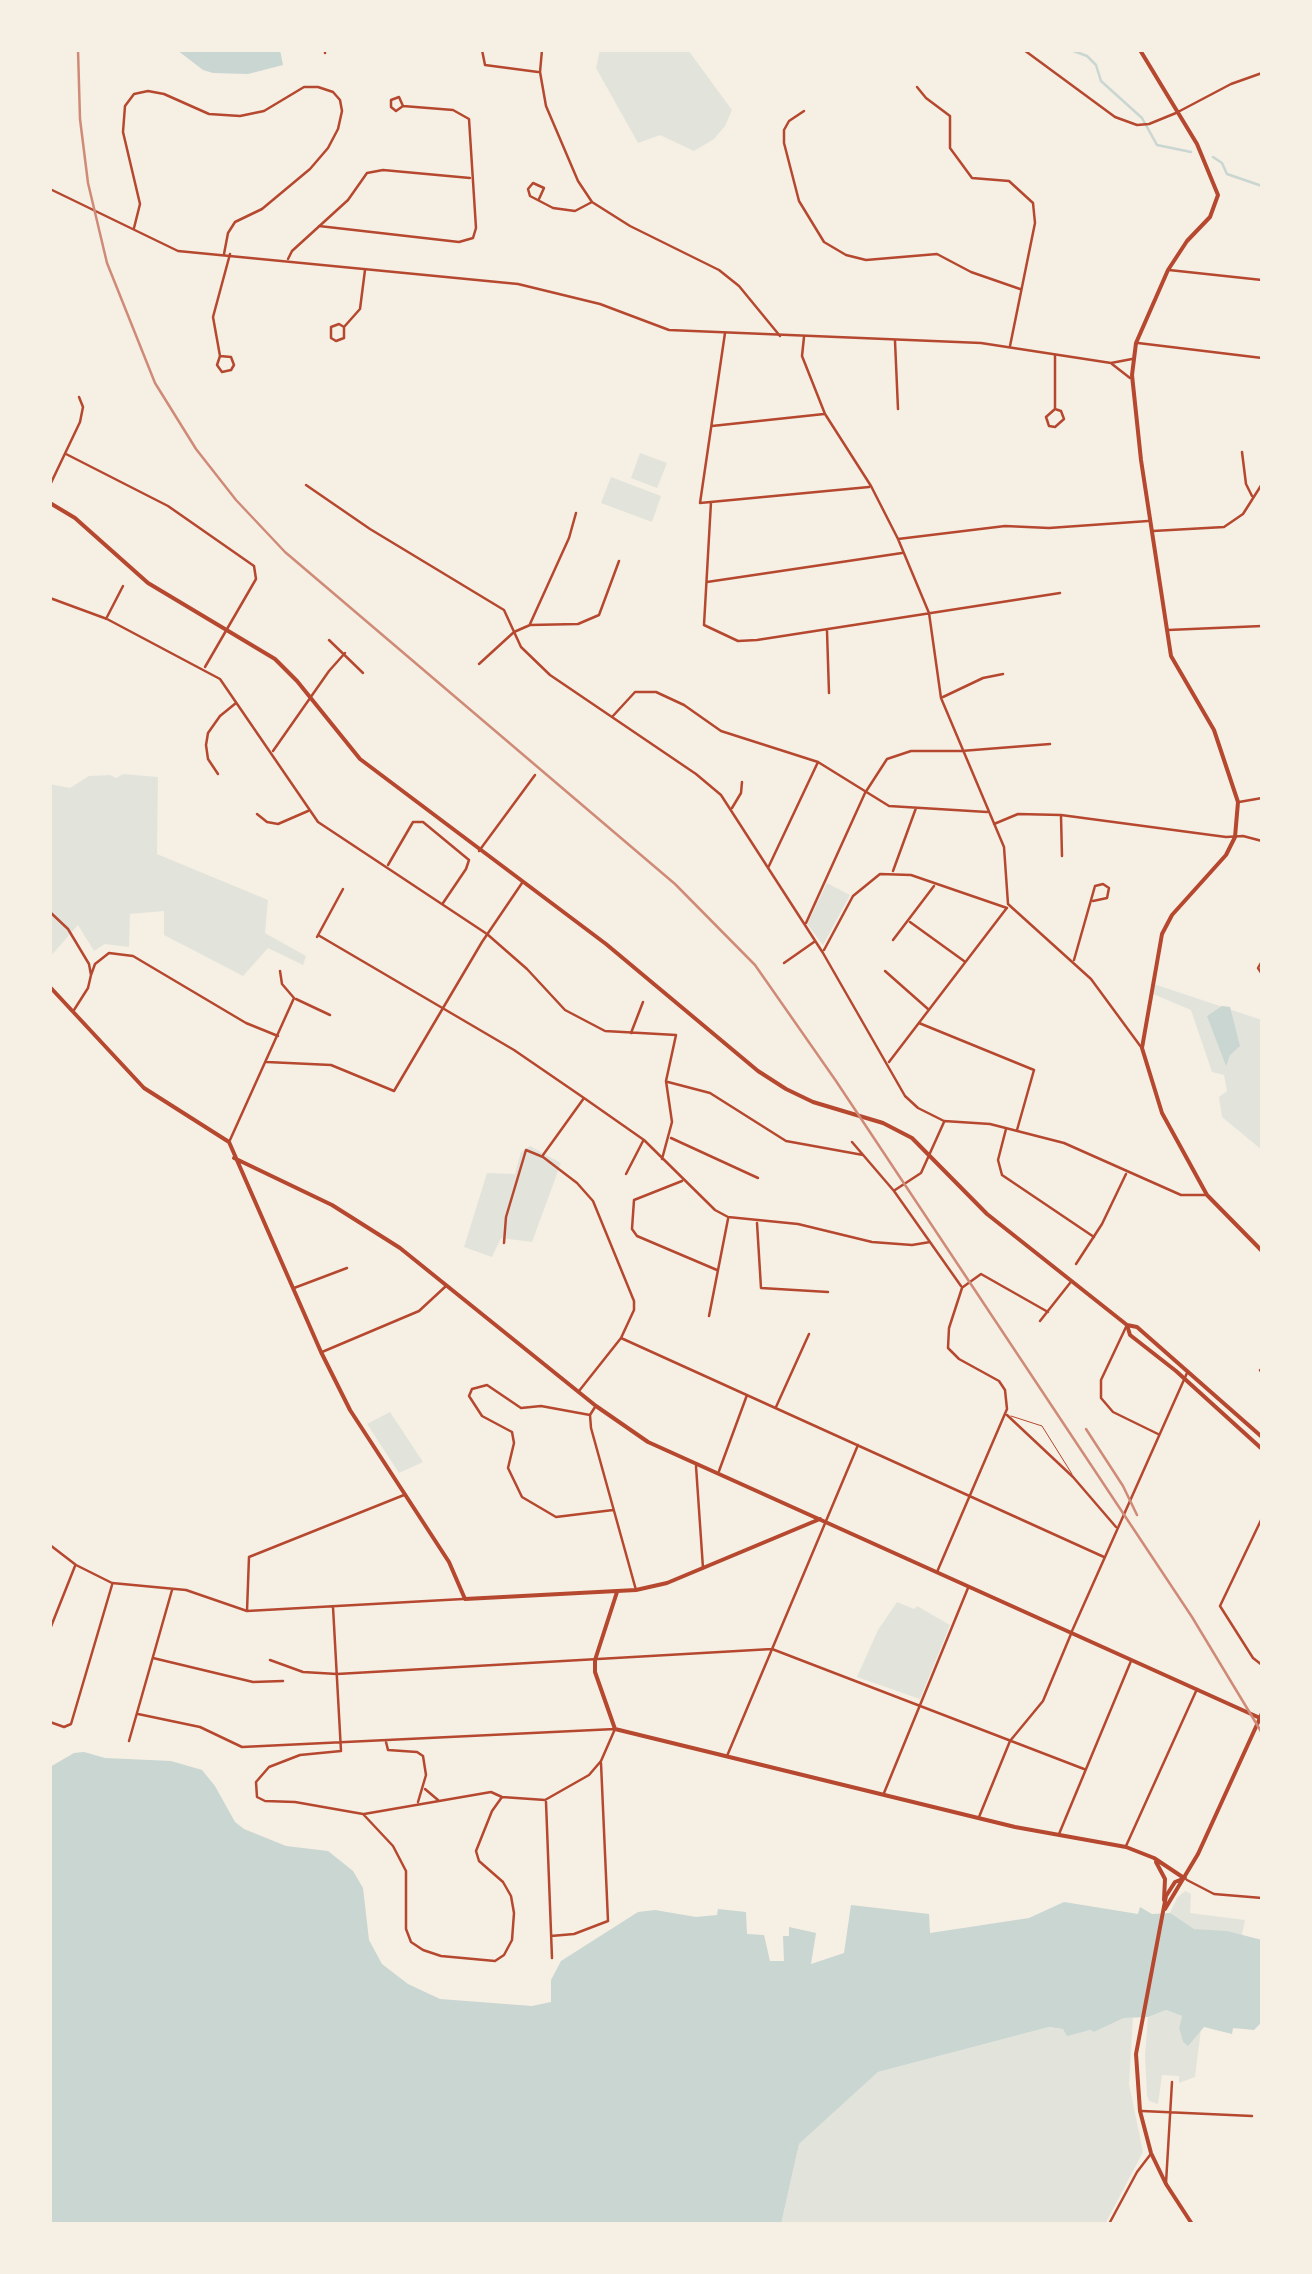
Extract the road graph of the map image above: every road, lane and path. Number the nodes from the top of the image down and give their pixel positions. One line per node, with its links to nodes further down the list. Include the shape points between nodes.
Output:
1 (482, 50): 5 (street, via 484,65)
2 (542, 50): 5 (street)
3 (1024, 50): 10 (street, via 1115,116 1145,124)
4 (1140, 50): 10 (main road)
5 (540, 72): 14 (street, via 566,156)
6 (1262, 73): 10 (street)
7 (917, 87): 22 (street, via 950,116 950,148 972,178 1010,182 1033,202 1035,223)
8 (404, 106): 11 (street, via 466,115)
9 (804, 111): 22 (street, via 789,121 784,143 799,201 824,242 866,260 936,254)
10 (1176, 113): 20 (main road, via 1208,166 1218,199)
11 (472, 178): 15 (street, via 373,171); 15 (street, via 476,228 465,242)
12 (50, 189): 16 (street)
13 (540, 199): 14 (street, via 564,210)
14 (592, 202): 25 (street, via 719,270)
15 (319, 226): 18 (street)
16 (134, 228): 17 (street, via 178,251); 17 (street, via 140,204 123,132 134,94 164,94 209,114 240,116 264,111 304,87 333,92 342,110 328,148 262,209 231,226)
17 (227, 254): 18 (street); 31 (street, via 213,317)
18 (288, 260): 19 (street)
19 (365, 270): 23 (street, via 360,308); 24 (street, via 518,284 669,330)
20 (1168, 270): 21 (street); 28 (main road)
21 (1262, 280)
22 (1020, 289): 29 (street)
23 (344, 327)
24 (724, 333): 25 (street); 40 (street)
25 (780, 336): 26 (street)
26 (804, 337): 27 (street); 39 (street, via 802,356)
27 (895, 341): 29 (street); 37 (street)
28 (1136, 343): 32 (street); 33 (main road)
29 (1010, 346): 30 (street)
30 (1055, 354): 34 (street); 38 (street)
31 (220, 356)
32 (1262, 358)
33 (1132, 359): 34 (street); 35 (main road)
34 (1111, 364): 35 (street)
35 (1132, 380): 51 (main road)
36 (79, 397): 42 (street, via 80,422)
37 (898, 409)
38 (1054, 409)
39 (825, 414): 40 (street); 46 (street)
40 (712, 426): 48 (street, via 700,503)
41 (1242, 452): 47 (street)
42 (66, 454): 44 (street); 64 (street, via 168,506 254,566 256,579)
43 (1262, 484): 47 (street)
44 (50, 485)
45 (306, 485): 67 (street, via 504,610)
46 (870, 486): 48 (street); 53 (street)
47 (1254, 497): 52 (street, via 1224,527)
48 (711, 502): 56 (street)
49 (50, 503): 64 (main road, via 148,583)
50 (576, 513): 62 (street)
51 (1150, 520): 52 (main road); 53 (street, via 1005,526)
52 (1151, 532): 66 (main road)
53 (898, 540): 54 (street)
54 (904, 553): 56 (street); 60 (street)
55 (619, 561): 62 (street, via 599,615 578,624)
56 (707, 582): 65 (street, via 704,625 728,638 751,642)
57 (123, 586): 61 (street)
58 (1060, 592): 60 (street)
59 (50, 598): 61 (street)
60 (929, 613): 65 (street); 75 (street)
61 (107, 619): 71 (street)
62 (530, 625): 67 (street)
63 (1262, 626): 66 (street)
64 (226, 629): 71 (street); 76 (main road, via 275,659)
65 (827, 630): 74 (street)
66 (1166, 630): 88 (main road, via 1173,662 1208,718)
67 (514, 632): 70 (street); 78 (street, via 550,675)
68 (329, 640): 69 (street)
69 (345, 653): 72 (street); 76 (street)
70 (479, 664)
71 (204, 669): 77 (street)
72 (363, 673)
73 (1003, 674): 75 (street)
74 (829, 693)
75 (941, 698): 80 (street)
76 (312, 699): 81 (street); 98 (main road, via 360,759)
77 (237, 702): 81 (street); 83 (street, via 210,727 206,745)
78 (612, 717): 82 (street, via 636,692 656,692 721,731); 90 (street, via 712,786)
79 (1050, 744): 80 (street)
80 (961, 751): 86 (street, via 896,754); 92 (street)
81 (272, 752): 91 (street)
82 (818, 762): 86 (street); 101 (street)
83 (218, 774)
84 (535, 775): 98 (street)
85 (742, 782): 90 (street)
86 (865, 792): 89 (street, via 889,806); 111 (street)
87 (1262, 798): 88 (street)
88 (1238, 802): 96 (main road)
89 (916, 808): 92 (street); 102 (street)
90 (731, 809): 101 (street)
91 (309, 811): 93 (street, via 278,824); 100 (street, via 329,832)
92 (989, 812): 95 (street)
93 (257, 814)
94 (1061, 815): 95 (street, via 1018,814); 96 (street); 99 (street)
95 (994, 824): 108 (street, via 1006,858)
96 (1235, 836): 97 (street); 134 (main road, via 1166,924)
97 (1262, 842)
98 (479, 851): 103 (main road)
99 (1062, 856)
100 (387, 868): 107 (street); 107 (street, via 408,828 424,822 469,860)
101 (768, 870): 111 (street)
102 (892, 872): 104 (street); 115 (street, via 854,896)
103 (522, 882): 112 (street); 147 (main road, via 786,1089 883,1123)
104 (936, 883): 108 (street); 110 (street)
105 (343, 888): 127 (street, via 318,936)
106 (1094, 901): 116 (street)
107 (442, 904): 112 (street)
108 (1008, 906): 116 (street); 118 (street)
109 (50, 912): 123 (street, via 82,949)
110 (909, 921): 113 (street); 118 (street)
111 (805, 924): 114 (street)
112 (487, 934): 127 (street); 132 (street, via 564,1010 605,1031)
113 (893, 940)
114 (815, 942): 115 (street); 119 (street)
115 (823, 953): 136 (street)
116 (1074, 961): 134 (street)
117 (1262, 961): 122 (street)
118 (965, 962): 128 (street)
119 (784, 963)
120 (280, 971): 125 (street)
121 (885, 972): 128 (street)
122 (1262, 974)
123 (91, 975): 129 (street); 133 (street, via 108,953 133,956)
124 (50, 986): 129 (main road)
125 (294, 998): 130 (street); 133 (street)
126 (642, 1002): 132 (street)
127 (442, 1007): 135 (street, via 394,1091 330,1064); 138 (street)
128 (928, 1009): 131 (street)
129 (74, 1010): 144 (main road, via 144,1088)
130 (330, 1015)
131 (918, 1022): 136 (street); 141 (street, via 1034,1070)
132 (631, 1034): 137 (street, via 676,1034)
133 (278, 1036): 135 (street)
134 (1142, 1048): 156 (main road, via 1162,1112)
135 (266, 1062): 144 (street)
136 (888, 1063): 139 (street, via 911,1103)
137 (666, 1082): 142 (street); 146 (street, via 710,1093 786,1141)
138 (584, 1098): 143 (street); 148 (street)
139 (944, 1121): 140 (street); 147 (street)
140 (1006, 1128): 141 (street); 159 (street, via 998,1160 1002,1174)
141 (1017, 1130): 151 (street, via 1080,1148)
142 (669, 1138): 150 (street); 153 (street)
143 (644, 1140): 150 (street); 152 (street)
144 (228, 1142): 149 (main road)
145 (852, 1142): 146 (street)
146 (862, 1154): 155 (street)
147 (930, 1154): 155 (street, via 918,1176); 166 (main road, via 987,1214)
148 (542, 1157): 161 (street, via 523,1153); 176 (street, via 592,1202 634,1301)
149 (234, 1158): 167 (main road, via 332,1204); 169 (main road)
150 (662, 1159): 154 (street)
151 (1127, 1172): 156 (street, via 1183,1196); 159 (street)
152 (626, 1174)
153 (758, 1178)
154 (683, 1180): 157 (street); 165 (street, via 634,1200 632,1229)
155 (894, 1191): 160 (street)
156 (1206, 1195): 162 (main road)
157 (728, 1217): 158 (street); 165 (street)
158 (757, 1222): 160 (street, via 798,1224 872,1242); 170 (street, via 761,1288)
159 (1094, 1237): 163 (street)
160 (930, 1242): 168 (street)
161 (504, 1243)
162 (1262, 1251)
163 (1076, 1264)
164 (347, 1268): 169 (street)
165 (718, 1270): 172 (street)
166 (1071, 1282): 171 (street); 174 (main road)
167 (447, 1284): 177 (street, via 419,1311); 180 (main road)
168 (962, 1288): 171 (street, via 981,1274); 184 (street, via 948,1348 999,1381)
169 (293, 1289): 177 (main road)
170 (828, 1292)
171 (1048, 1312): 173 (street)
172 (709, 1316)
173 (1040, 1321)
174 (1127, 1325): 178 (main road); 179 (main road, via 1130,1335); 186 (street, via 1101,1380 1100,1398 1113,1412)
175 (809, 1334): 183 (street)
176 (621, 1338): 180 (street); 181 (street)
177 (321, 1352): 193 (main road)
178 (1188, 1370): 179 (street); 187 (main road)
179 (1184, 1379): 186 (street); 189 (main road)
180 (578, 1392): 182 (main road)
181 (748, 1396): 183 (street); 191 (street)
182 (596, 1406): 185 (street); 190 (main road, via 648,1442)
183 (775, 1408): 188 (street)
184 (1006, 1414): 192 (street); 192 (lane, via 1042,1426); 194 (street)
185 (590, 1415): 195 (street); 195 (street, via 521,1408 487,1385 472,1389 468,1398 485,1419 512,1432 508,1468 522,1496 537,1508 563,1517)
186 (1158, 1434): 198 (street)
187 (1262, 1437)
188 (859, 1444): 194 (street); 197 (street)
189 (1262, 1450)
190 (696, 1464): 191 (main road); 202 (street)
191 (718, 1473): 197 (main road)
192 (1073, 1477): 198 (street)
193 (406, 1494): 209 (main road); 211 (street, via 249,1557)
194 (970, 1496): 200 (street); 203 (street)
195 (613, 1510): 207 (street)
196 (1262, 1518): 219 (street, via 1220,1606)
197 (823, 1521): 202 (main road); 203 (main road); 214 (street)
198 (1117, 1528): 200 (street)
199 (50, 1545): 201 (street)
200 (1104, 1557): 213 (street)
201 (76, 1565): 204 (street); 212 (street)
202 (704, 1568): 207 (main road)
203 (937, 1572): 205 (main road)
204 (112, 1584): 206 (street); 226 (street, via 71,1724)
205 (968, 1586): 213 (main road); 223 (street)
206 (173, 1589): 211 (street); 215 (street)
207 (636, 1590): 208 (main road)
208 (617, 1592): 209 (main road); 217 (main road)
209 (465, 1600): 210 (street)
210 (333, 1607): 211 (street); 220 (street)
211 (247, 1611)
212 (50, 1629)
213 (1072, 1632): 218 (main road); 230 (street, via 1044,1701)
214 (772, 1649): 217 (street); 223 (street); 232 (street)
215 (153, 1658): 221 (street, via 254,1682); 224 (street)
216 (270, 1660): 220 (street)
217 (595, 1660): 220 (street); 227 (main road)
218 (1131, 1660): 222 (main road); 234 (street)
219 (1262, 1665)
220 (337, 1674): 231 (street)
221 (283, 1681)
222 (1198, 1688): 225 (main road); 244 (street)
223 (920, 1706): 230 (street); 236 (street)
224 (138, 1714): 229 (street); 231 (street, via 200,1727 242,1748)
225 (1261, 1716): 246 (main road)
226 (50, 1722)
227 (615, 1729): 228 (street); 232 (main road); 233 (street)
228 (386, 1741): 231 (street); 235 (street, via 388,1750 423,1756)
229 (129, 1742)
230 (1010, 1742): 234 (street); 242 (street)
231 (341, 1743): 241 (street, via 341,1751 269,1767 256,1794 265,1801)
232 (727, 1757): 236 (main road)
233 (601, 1761): 239 (street, via 589,1776); 250 (street, via 608,1921)
234 (1084, 1769): 243 (street)
235 (424, 1788): 238 (street); 240 (street)
236 (884, 1793): 242 (main road)
237 (502, 1797): 238 (street, via 491,1792); 239 (street); 241 (street, via 476,1851 503,1882 514,1913 512,1940 495,1960 441,1956 411,1942 406,1871)
238 (438, 1800): 240 (street)
239 (546, 1800): 250 (street)
240 (416, 1804): 241 (street)
241 (363, 1814)
242 (979, 1818): 243 (main road)
243 (1059, 1835): 244 (main road)
244 (1126, 1847): 245 (main road)
245 (1154, 1858): 246 (main road); 248 (main road, via 1165,1879)
246 (1185, 1878): 247 (street, via 1214,1894); 248 (main road, via 1174,1882); 249 (main road)
247 (1262, 1898)
248 (1164, 1904): 249 (main road)
249 (1163, 1913): 253 (main road, via 1139,2026)
250 (551, 1936): 251 (street)
251 (552, 1958)
252 (1172, 2082): 254 (street)
253 (1140, 2110): 254 (street); 256 (main road)
254 (1170, 2111): 255 (street); 257 (street)
255 (1252, 2116)
256 (1151, 2153): 257 (main road); 258 (street)
257 (1166, 2184): 259 (main road)
258 (1109, 2224)
259 (1192, 2224)

